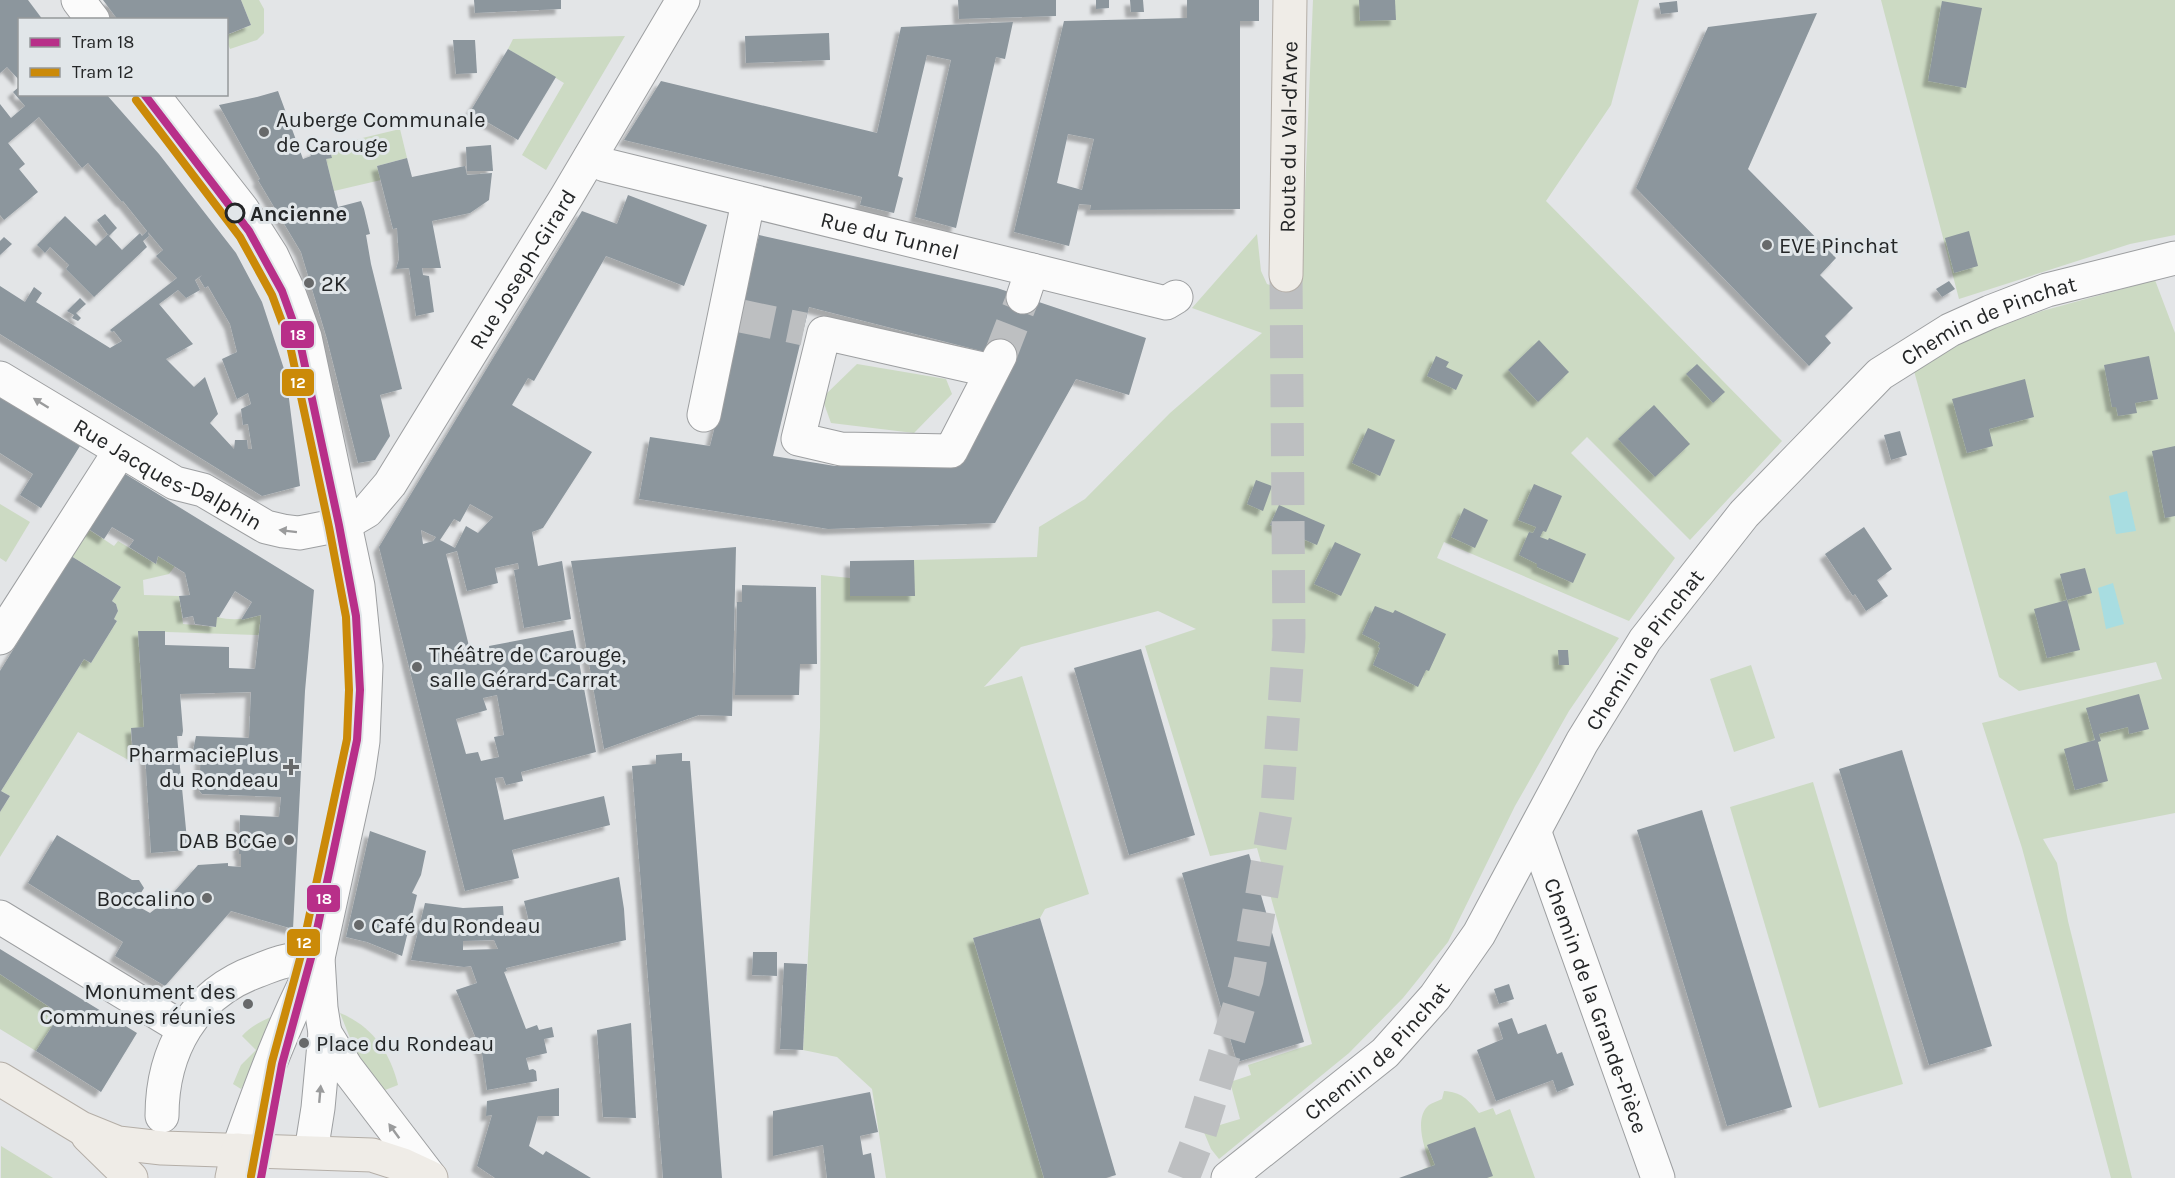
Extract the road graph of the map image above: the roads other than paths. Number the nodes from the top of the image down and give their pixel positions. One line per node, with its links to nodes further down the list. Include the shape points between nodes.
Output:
1 (78, 0): 4 (street)
2 (683, 0): 6 (street, Rue Joseph-Girard)
3 (1290, 0): 9 (main road, Route du Val-d'Arve)
4 (92, 18)
5 (154, 96): 15 (street, via 242,209 287,288 305,337)
6 (590, 158): 7 (street, Rue du Tunnel); 15 (street, Rue Joseph-Girard, via 390,484 367,510)
7 (748, 202): 10 (street, Rue du Tunnel, via 1028,284 1166,303); 13 (street, via 734,315)
8 (2175, 258): 17 (street, Chemin de Pinchat, via 2047,290 1990,312 1950,330 1880,374 1744,514 1645,640 1582,742)
9 (1286, 275)
10 (1176, 297)
11 (814, 331): 11 (street, via 798,439 841,449 951,451 996,363)
12 (0, 378): 14 (street, Rue Jacques-Dalphin, one-way to 12)
13 (704, 415)
14 (120, 451): 15 (street, Rue Jacques-Dalphin, one-way to 14, via 299,533 266,527 203,490 175,483); 16 (street)
15 (345, 524): 19 (street, via 364,641 365,716 358,774)
16 (0, 638)
17 (1535, 833): 29 (street, Chemin de Pinchat, via 1479,934 1410,1026 1385,1053); 30 (street, Chemin de la Grande-Pièce)
18 (0, 917): 20 (street)
19 (305, 959): 20 (street, via 252,972 226,986 205,1003); 21 (street); 25 (street, via 291,1014)
20 (184, 1029): 23 (street, via 169,1062)
21 (325, 1033): 26 (street, one-way to 21); 28 (street, one-way to 21)
22 (0, 1079): 24 (main road)
23 (162, 1116)
24 (81, 1128): 25 (main road, via 134,1146 200,1149); 27 (main road)
25 (235, 1164): 26 (main road)
26 (309, 1165): 28 (main road, via 372,1155)
27 (131, 1178)
28 (430, 1178)
29 (1228, 1178)
30 (1658, 1178)

